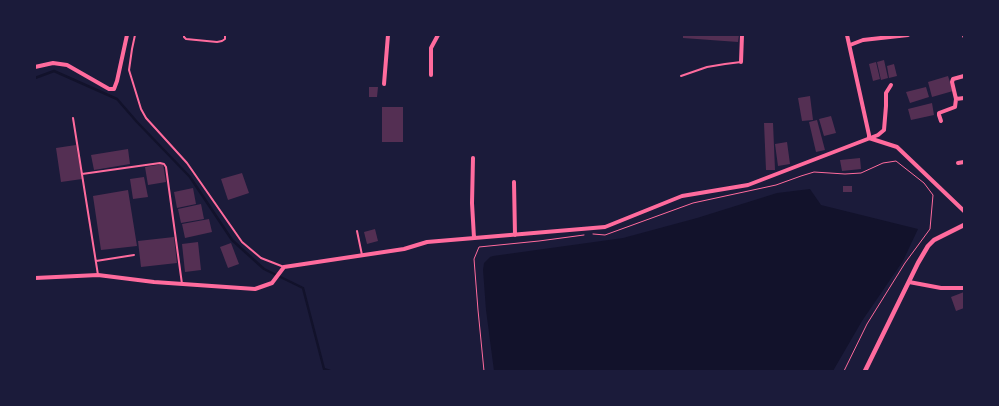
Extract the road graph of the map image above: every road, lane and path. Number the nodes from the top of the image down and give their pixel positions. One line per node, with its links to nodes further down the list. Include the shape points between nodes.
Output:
1 (127, 35): 13 (street, via 114,89 67,65 53,63)
2 (135, 35): 39 (lane, via 129,70 146,118 187,163 242,242 261,258)
3 (184, 35): 4 (lane, via 186,38 222,42)
4 (225, 35)
5 (388, 35): 17 (street)
6 (438, 35): 14 (street, via 432,48)
7 (742, 35): 12 (street)
8 (847, 35): 11 (street)
9 (908, 35): 10 (street)
10 (889, 36): 11 (street)
11 (850, 45): 23 (street)
12 (741, 62): 15 (lane, via 707,67)
13 (35, 67)
14 (431, 75)
15 (681, 76)
16 (964, 76): 20 (street, via 952,82)
17 (384, 84)
18 (891, 84): 23 (street, via 886,93 884,130)
19 (964, 98): 20 (street)
20 (956, 99): 22 (street, via 955,107 939,113)
21 (73, 118): 29 (lane)
22 (941, 121)
23 (869, 138): 24 (street, via 897,146); 34 (street, via 748,185 682,196 605,227)
24 (900, 150): 26 (path); 31 (street)
25 (473, 158): 35 (street)
26 (894, 161): 45 (path, via 861,173 814,172 776,185 693,203 605,235 479,247 474,259); 46 (path, via 924,183 933,195 930,230 867,324)
27 (964, 162): 28 (street)
28 (958, 163)
29 (82, 174): 38 (lane); 43 (lane, via 164,164)
30 (514, 182): 34 (street)
31 (964, 211)
32 (964, 225): 42 (street, via 928,246)
33 (357, 231): 37 (lane)
34 (514, 235): 35 (street)
35 (474, 238): 37 (street, via 428,242)
36 (134, 255): 38 (lane)
37 (362, 255): 39 (street)
38 (96, 261): 40 (lane)
39 (284, 267): 43 (street, via 272,283 255,289)
40 (98, 276): 41 (street); 43 (street)
41 (35, 278)
42 (909, 282): 44 (street); 47 (street)
43 (182, 284)
44 (964, 288)
45 (484, 371)
46 (844, 371)
47 (866, 371)

